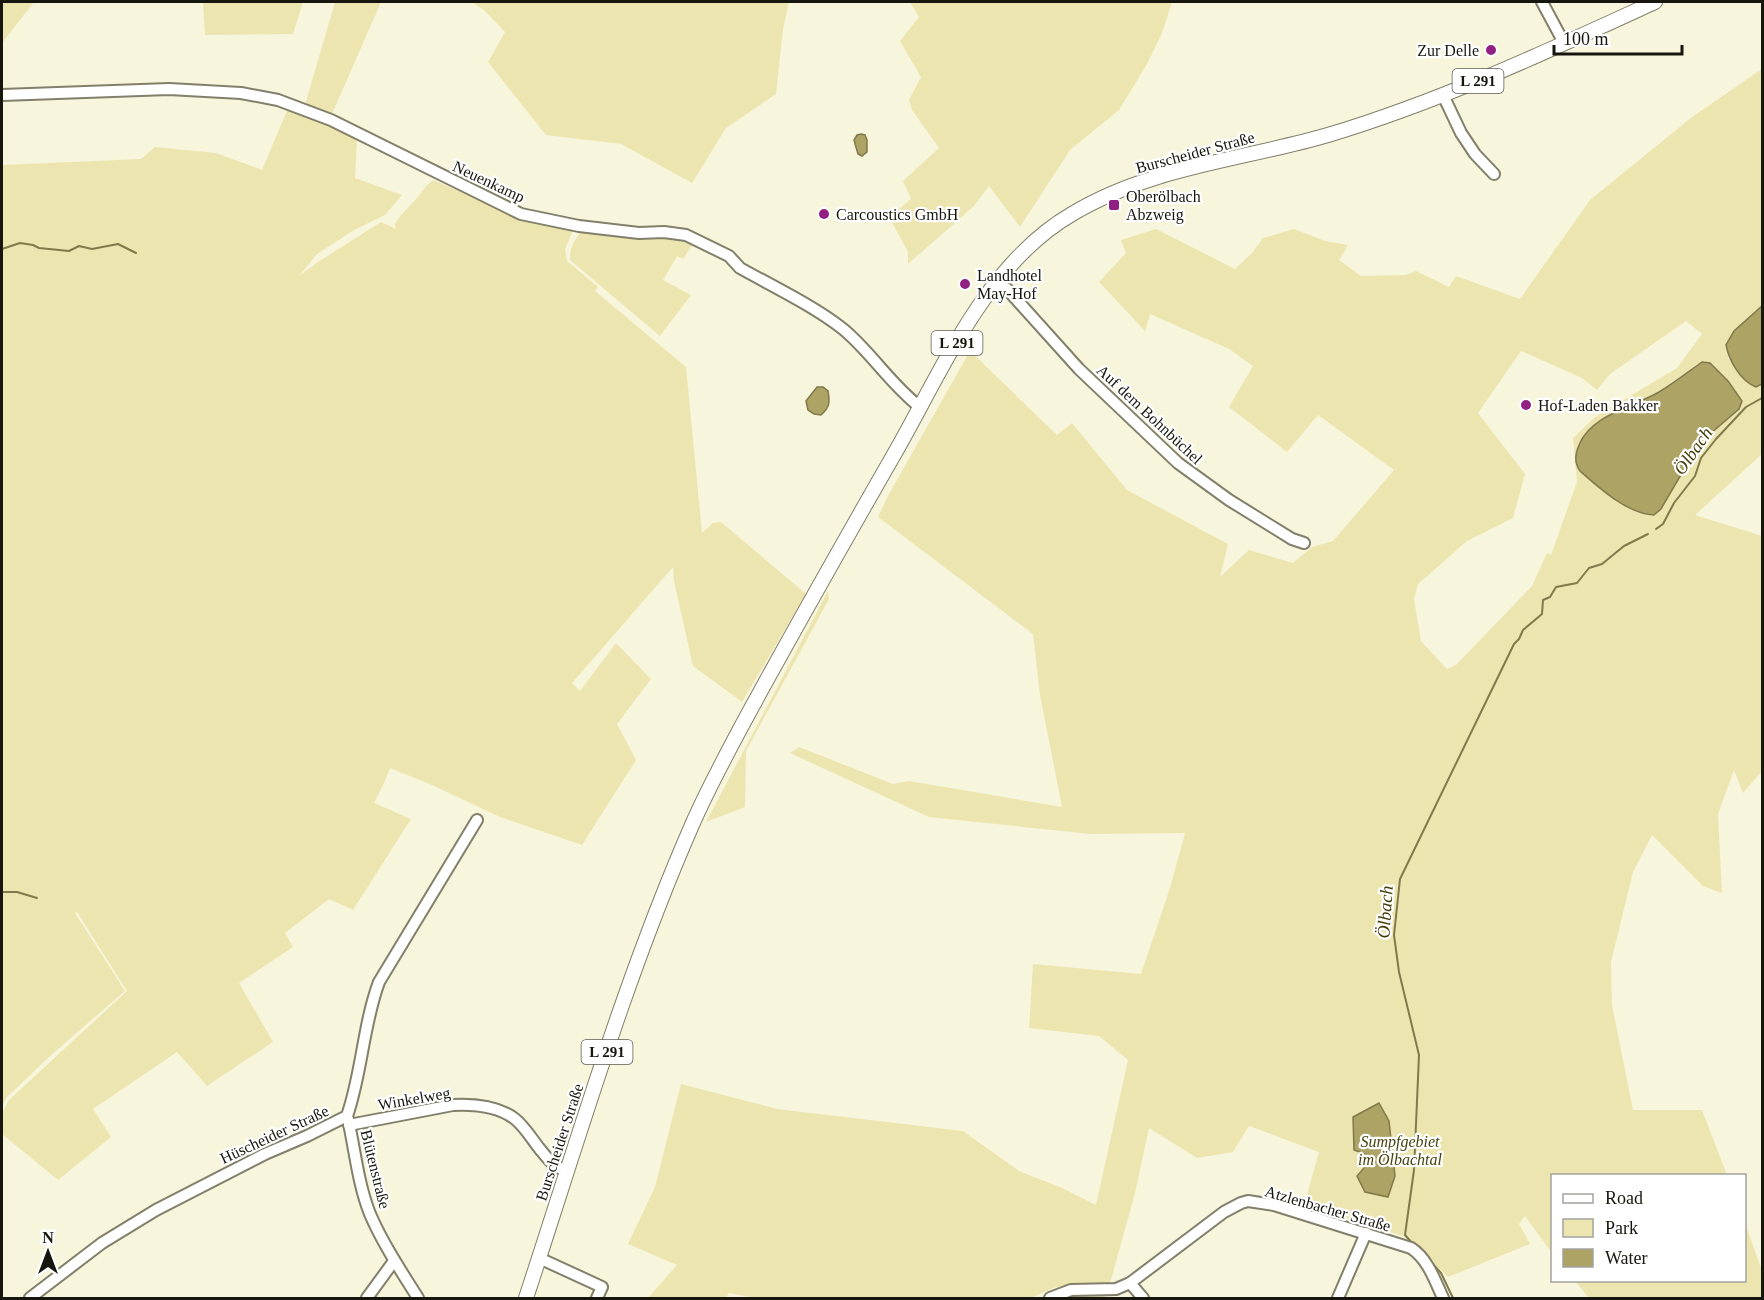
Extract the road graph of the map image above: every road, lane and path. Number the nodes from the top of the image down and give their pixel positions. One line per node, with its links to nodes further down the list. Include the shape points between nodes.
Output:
1 (1542, 2): 3 (street)
2 (1655, 2): 3 (main road, Burscheider Straße / L 291)
3 (1564, 43): 4 (main road, Burscheider Straße / L 291)
4 (1443, 95): 6 (street, via 1461,133); 7 (main road, Burscheider Straße / L 291, via 1326,135 1169,173 1109,194 1048,231)
5 (2, 96): 8 (street, Neuenkamp, via 169,89 241,93 278,100 331,120 521,214 579,226 686,235 729,256 740,268 842,328)
6 (1494, 174)
7 (998, 281): 8 (main road, Burscheider Straße / L 291, via 970,320); 9 (street, Auf dem Bohnbüchel, via 1079,369 1178,463 1229,500)
8 (920, 407): 12 (main road, Burscheider Straße / L 291, via 735,739 690,828 651,924)
9 (1304, 543)
10 (477, 820): 11 (street, Hüscheider Straße, via 380,982)
11 (348, 1120): 12 (street, Winkelweg, via 453,1105 485,1107 517,1120 555,1167); 15 (street, Blütenstraße, via 361,1186); 17 (street, Hüscheider Straße, via 265,1154 156,1210 102,1243)
12 (567, 1171): 14 (main road, Burscheider Straße / L 291)
13 (1366, 1233): 16 (street, Atzlenbacher Straße, via 1274,1204 1241,1203); 24 (street); 25 (street, Atzlenbacher Straße, via 1417,1252)
14 (539, 1258): 20 (main road, Burscheider Straße / L 291); 21 (street, via 602,1287)
15 (394, 1261): 18 (street); 19 (street, Blütenstraße)
16 (1130, 1283): 22 (street, Atzlenbacher Straße, via 1116,1289 1071,1290); 23 (street)
17 (30, 1299)
18 (367, 1299)
19 (418, 1299)
20 (526, 1299)
21 (597, 1299)
22 (1050, 1299)
23 (1143, 1299)
24 (1338, 1299)
25 (1443, 1299)

